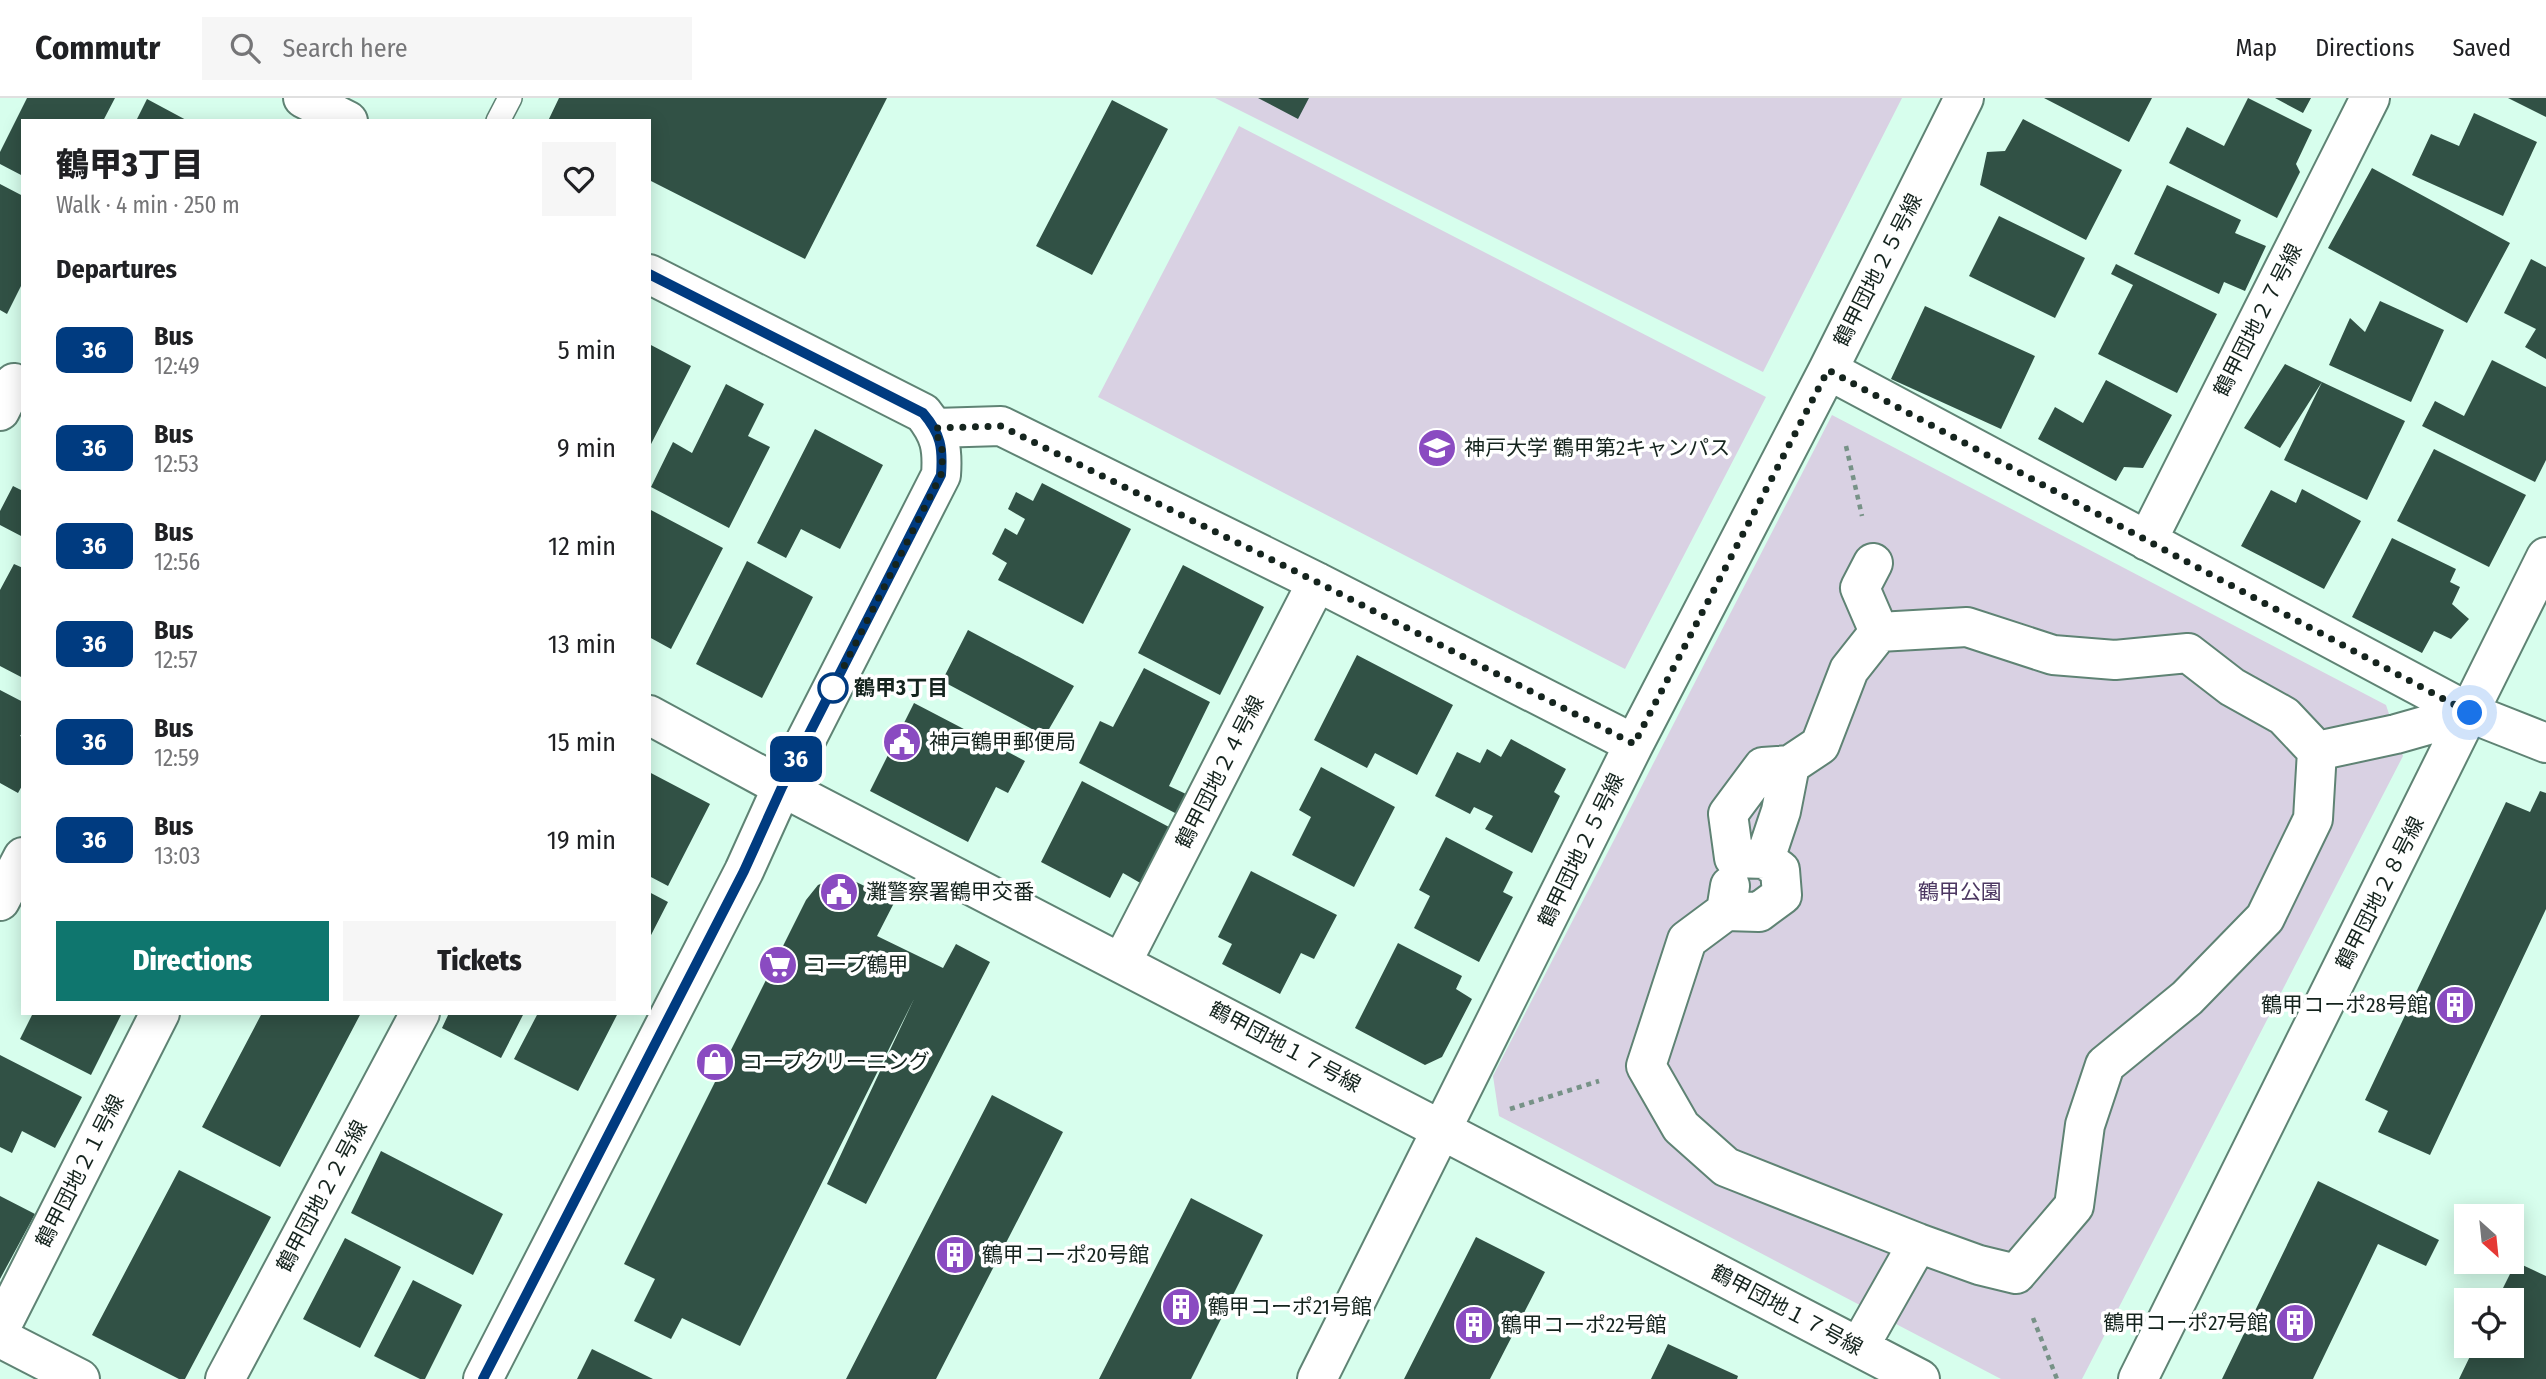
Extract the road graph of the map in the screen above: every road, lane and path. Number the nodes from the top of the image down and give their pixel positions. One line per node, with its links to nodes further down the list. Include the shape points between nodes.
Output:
1 (303, 98): 5 (street)
2 (510, 98): 6 (lane)
3 (1964, 98): 8 (street, 鶴甲団地２５号線)
4 (2370, 98): 10 (street, 鶴甲団地２７号線)
5 (344, 119)
6 (499, 119)
7 (651, 275): 9 (street, via 923,413)
8 (1828, 370): 10 (street); 12 (path); 18 (street, 鶴甲団地２５号線)
9 (935, 428): 13 (street, via 1001,426); 20 (street, via 943,453 941,475)
10 (2147, 541): 15 (street)
11 (2546, 558): 15 (street, 鶴甲団地２８号線)
12 (1873, 563): 14 (street, via 1860,588)
13 (1317, 582): 18 (street); 25 (street, 鶴甲団地２４号線)
14 (1879, 632): 19 (street, via 1967,627 2053,654 2115,660 2188,653 2232,687 2284,716); 21 (street, via 1849,670 1820,745 1790,765 1763,767 1728,814)
15 (2470, 713): 17 (street); 19 (street); 41 (street, 鶴甲団地２８号線)
16 (651, 716): 20 (street, 鶴甲団地１７号線)
17 (2546, 743)
18 (1634, 744): 29 (street, 鶴甲団地２５号線)
19 (2317, 751): 31 (street, via 2313,819 2265,918 2187,998 2105,1065 2085,1125 2074,1206)
20 (782, 787): 25 (street, 鶴甲団地１７号線); 37 (street, via 744,871)
21 (1750, 859): 24 (street); 24 (street, via 1780,870 1782,895 1759,912)
22 (21, 861): 23 (street)
23 (0, 901)
24 (1726, 911): 28 (street, via 1687,940)
25 (1122, 962): 29 (street, 鶴甲団地１７号線)
26 (159, 1015): 32 (street, 鶴甲団地２１号線)
27 (418, 1015): 36 (street, 鶴甲団地２２号線)
28 (1646, 1066): 29 (path); 30 (street, via 1681,1127 1726,1167)
29 (1443, 1130): 34 (street, 鶴甲団地１７号線); 38 (street, 鶴甲団地２５号線)
30 (1917, 1243): 31 (street); 34 (street)
31 (2016, 1274): 40 (path)
32 (0, 1329)
33 (0, 1338): 35 (street)
34 (1859, 1347): 39 (street, 鶴甲団地１７号線)
35 (80, 1379)
36 (225, 1379)
37 (483, 1379)
38 (1317, 1379)
39 (1920, 1379)
40 (2057, 1379)
41 (2137, 1379)

